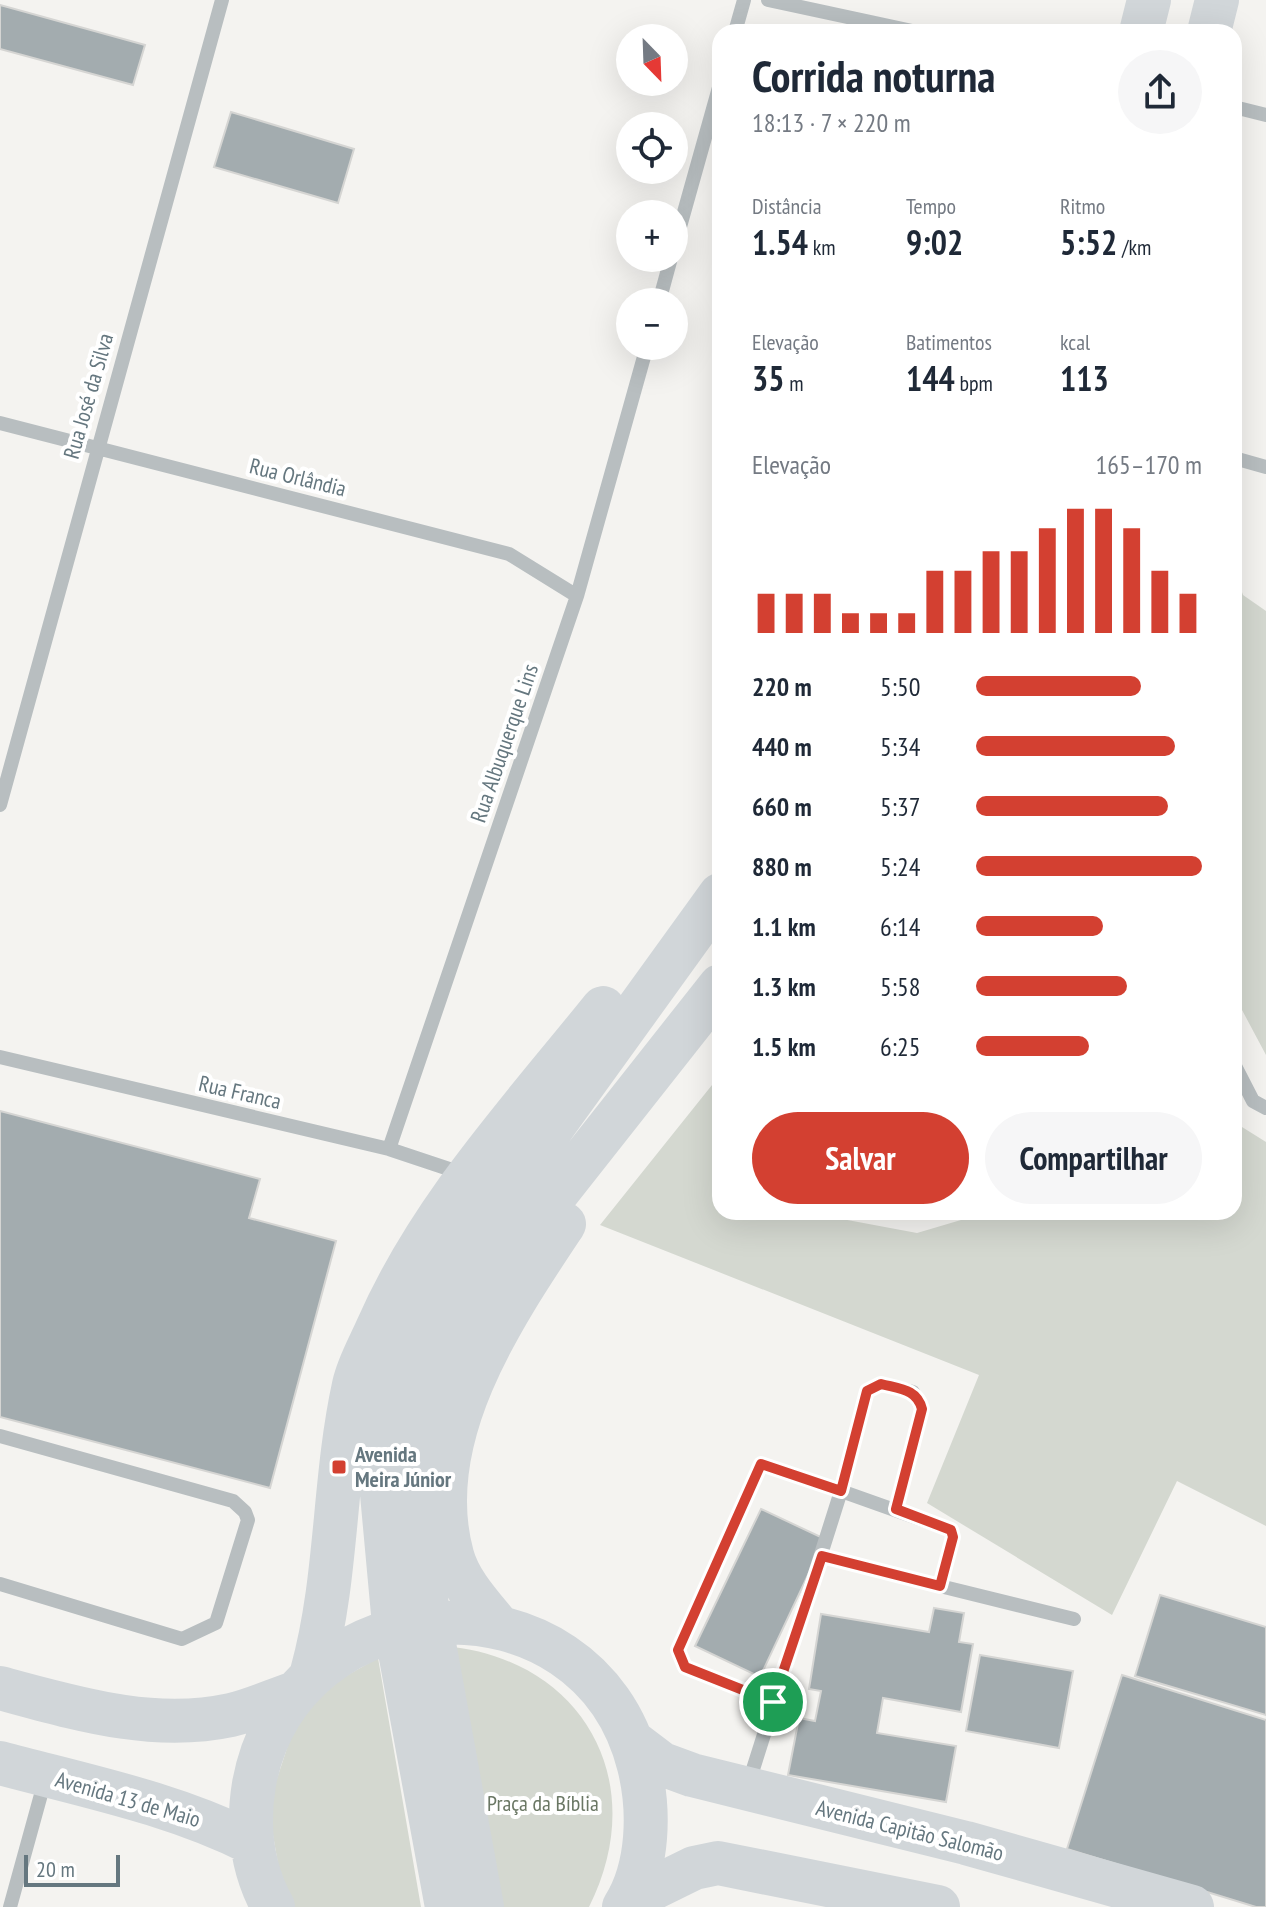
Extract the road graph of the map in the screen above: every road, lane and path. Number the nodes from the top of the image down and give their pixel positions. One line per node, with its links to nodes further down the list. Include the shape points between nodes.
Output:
1 (222, 0): 16 (street, Rua José da Silva)
2 (744, 0): 6 (street)
3 (768, 0): 7 (street)
4 (1149, 0): 8 (main road)
5 (1217, 0): 9 (main road)
6 (737, 24)
7 (880, 24)
8 (1143, 24)
9 (1211, 24)
10 (1242, 109): 12 (street)
11 (712, 113): 13 (street)
12 (1266, 115)
13 (687, 200)
14 (643, 360): 19 (street, Rua Albuquerque Lins)
15 (0, 423): 16 (street, Rua Orlândia)
16 (96, 448): 19 (street, Rua Orlândia, via 509,554); 20 (street, Rua José da Silva)
17 (1242, 460): 18 (street)
18 (1266, 467)
19 (577, 596): 28 (street, Rua Albuquerque Lins)
20 (0, 805)
21 (712, 878): 29 (main road)
22 (712, 906): 50 (main road, via 453,1265 419,1325 397,1382 380,1472 386,1559)
23 (712, 996): 51 (main road, via 489,1279 452,1343 435,1396 416,1473 418,1556)
24 (712, 1018): 37 (main road, via 543,1255 471,1383 451,1446 444,1505 452,1557 471,1593)
25 (0, 1057): 28 (street, Rua Franca)
26 (1242, 1080): 27 (street, via 1253,1101)
27 (1266, 1108)
28 (389, 1149): 29 (street, Rua Franca)
29 (468, 1176): 38 (main road, via 400,1275 354,1381 339,1467 324,1631)
30 (0, 1436): 34 (street, via 233,1501 248,1520 216,1623 182,1639)
31 (841, 1491): 32 (street); 32 (street, via 867,1391 881,1384 913,1392 922,1409); 33 (street); 40 (street, via 761,1464 678,1650 685,1667)
32 (896, 1509): 35 (street, via 951,1530)
33 (822, 1556): 35 (street); 40 (street)
34 (0, 1584)
35 (940, 1586): 36 (street)
36 (1074, 1619)
37 (478, 1624): 38 (main road, via 403,1626 351,1646); 41 (main road, via 540,1642 577,1667 608,1700)
38 (304, 1683): 39 (main road, via 231,1715 162,1723); 45 (main road, via 273,1726 258,1764 251,1803)
39 (0, 1688)
40 (773, 1702): 44 (street)
41 (633, 1742): 44 (main road, Avenida Capitão Salomão, via 662,1764); 47 (main road, via 645,1791 644,1847)
42 (0, 1763): 43 (main road, Avenida 13 de Maio)
43 (46, 1775): 45 (main road, Avenida 13 de Maio, via 206,1820); 48 (street)
44 (747, 1789): 46 (main road, Avenida Capitão Salomão)
45 (252, 1843): 49 (main road, via 262,1888)
46 (966, 1843): 53 (main road); 54 (main road, Avenida Capitão Salomão)
47 (627, 1903): 52 (main road, via 694,1868 718,1863)
48 (10, 1907)
49 (273, 1907)
50 (447, 1907)
51 (482, 1907)
52 (938, 1907)
53 (950, 1907)
54 (1192, 1907)

